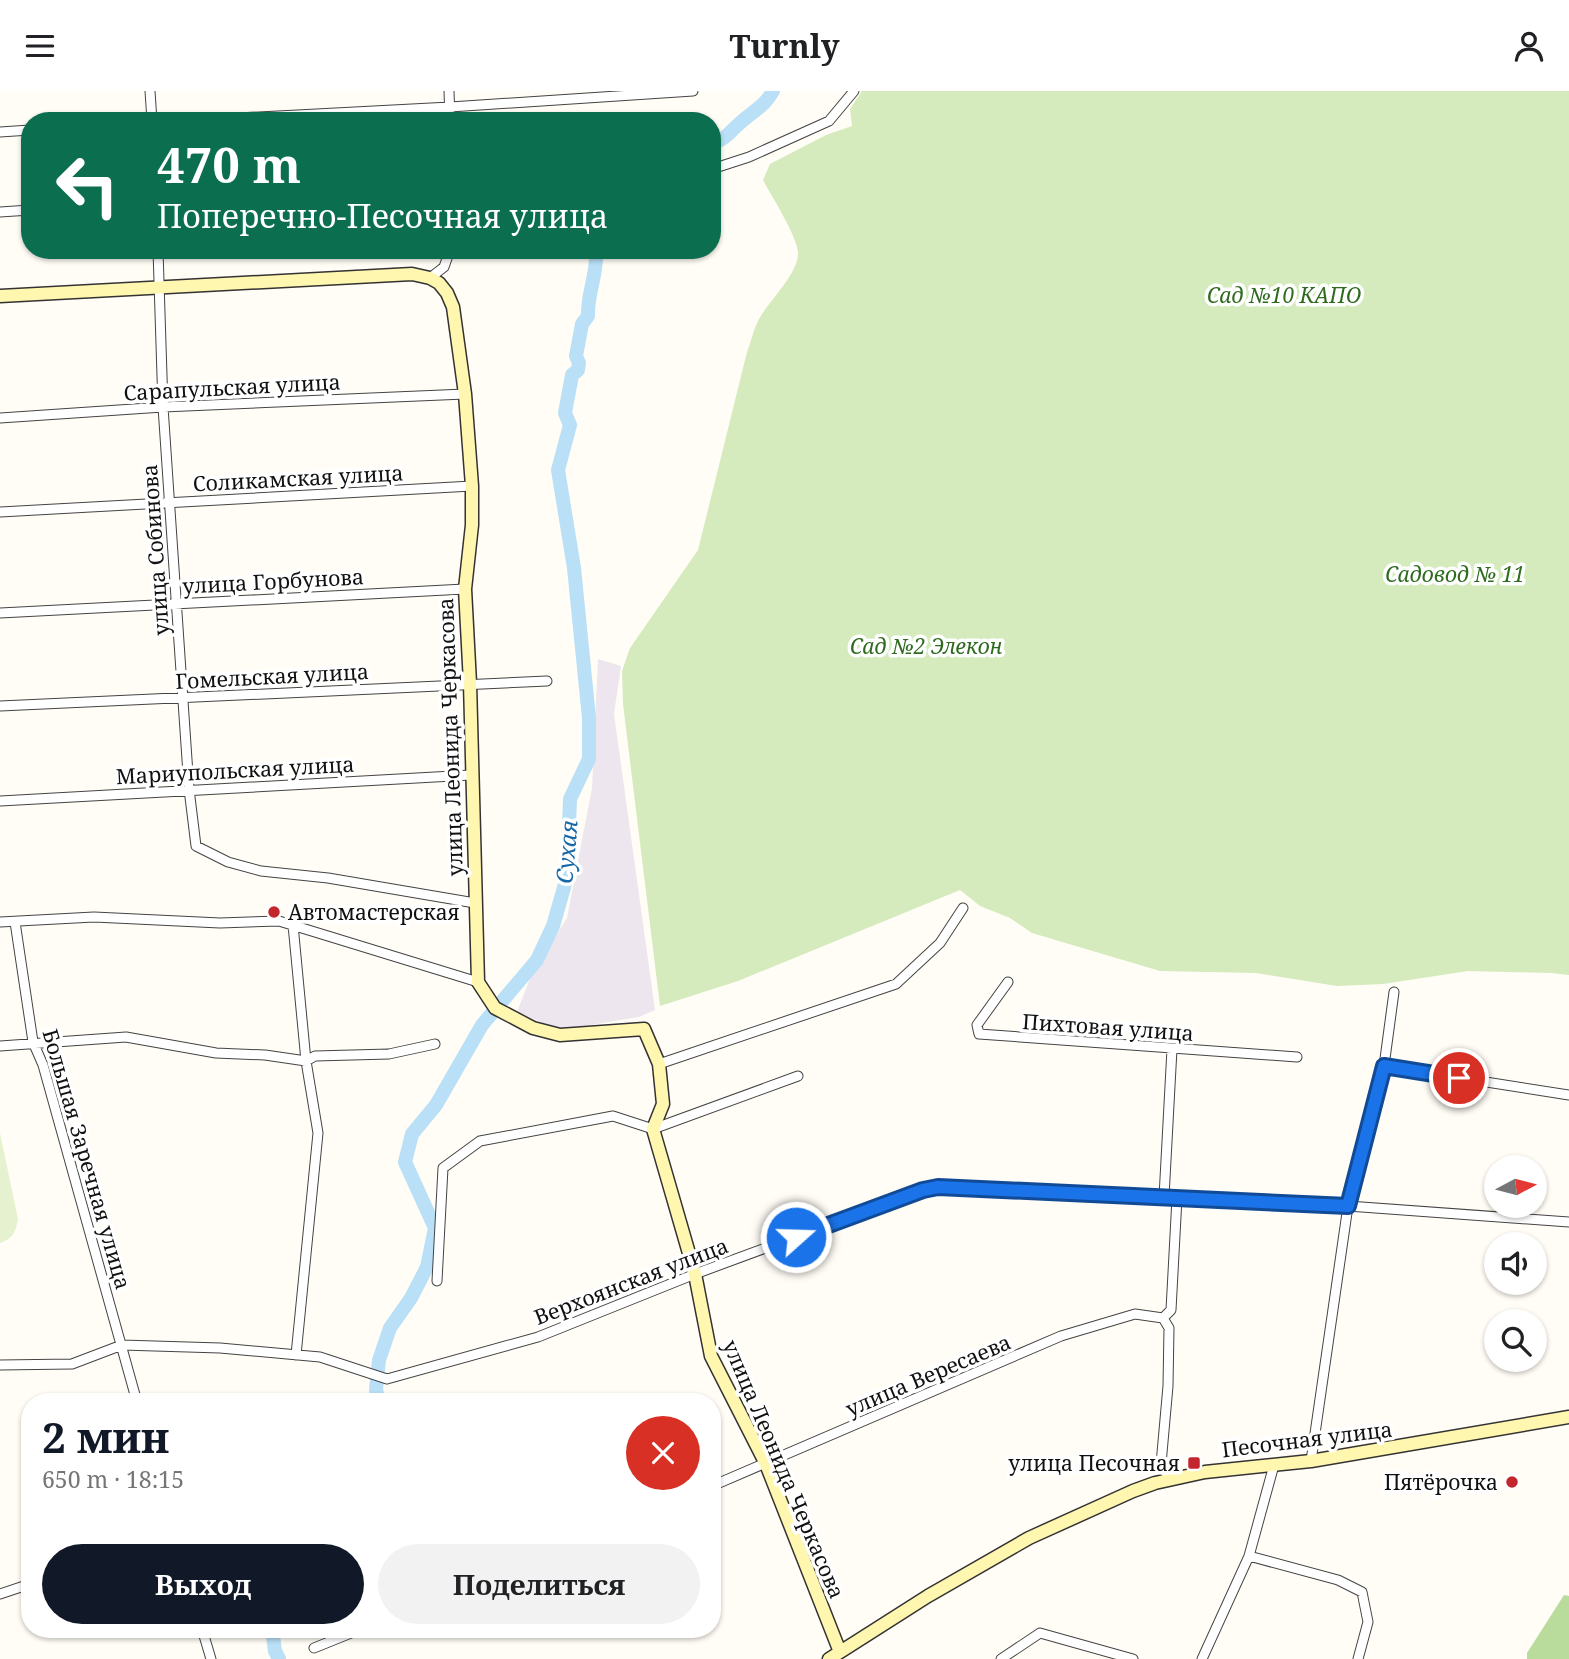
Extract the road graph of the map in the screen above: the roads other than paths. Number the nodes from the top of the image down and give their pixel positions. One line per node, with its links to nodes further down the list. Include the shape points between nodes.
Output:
1 (149, 91): 6 (street)
2 (449, 91): 5 (street)
3 (693, 91): 5 (street)
4 (854, 91): 11 (street, via 830,121)
5 (450, 107): 7 (street); 8 (street)
6 (151, 112)
7 (354, 112)
8 (450, 112)
9 (21, 131): 10 (street)
10 (0, 132)
11 (721, 166)
12 (21, 211): 13 (street)
13 (0, 212)
14 (158, 259): 17 (street, улица Собинова)
15 (447, 259): 16 (street)
16 (430, 278): 17 (street, via 412,274); 19 (street, улица Леонида Черкасова, via 447,293 453,307)
17 (160, 288): 18 (street); 20 (street, улица Собинова)
18 (0, 296)
19 (465, 394): 20 (street, Сарапульская улица); 22 (street, улица Леонида Черкасова)
20 (163, 407): 21 (street, Сарапульская улица); 23 (street, улица Собинова)
21 (0, 418)
22 (472, 486): 23 (street, Соликамская улица); 25 (street, улица Леонида Черкасова)
23 (170, 503): 24 (street, Соликамская улица); 26 (street, улица Собинова)
24 (0, 512)
25 (465, 589): 26 (street, улица Горбунова); 29 (street, улица Леонида Черкасова)
26 (177, 603): 27 (street, улица Горбунова); 30 (street, улица Собинова)
27 (0, 613)
28 (547, 681): 29 (street, Гомельская улица)
29 (470, 683): 30 (street, Гомельская улица); 32 (street, улица Леонида Черкасова)
30 (183, 698): 31 (street, Гомельская улица); 33 (street, улица Собинова)
31 (0, 706)
32 (471, 775): 33 (street, Мариупольская улица); 35 (street, улица Леонида Черкасова)
33 (189, 789): 34 (street, Мариупольская улица); 35 (street, улица Собинова, via 197,846 228,862)
34 (0, 801)
35 (475, 903): 40 (street, улица Леонида Черкасова)
36 (963, 908): 49 (street, via 940,943 896,983)
37 (0, 922): 38 (street)
38 (15, 922): 39 (street, via 94,917); 43 (street, Большая Заречная улица)
39 (293, 925): 40 (street); 48 (street)
40 (478, 982): 49 (street, улица Леонида Черкасова, via 495,1008 533,1028 560,1035 643,1029)
41 (1008, 982): 46 (street, Пихтовая улица, via 977,1025 979,1034)
42 (1394, 992): 50 (street)
43 (33, 1042): 45 (street); 48 (street, via 126,1037 216,1053); 61 (street, Большая Заречная улица)
44 (435, 1044): 48 (street, via 389,1054 315,1056)
45 (0, 1046)
46 (1172, 1049): 47 (street, Пихтовая улица); 54 (street)
47 (1297, 1057)
48 (306, 1061): 62 (street, via 318,1133)
49 (659, 1064): 53 (street, улица Леонида Черкасова, via 663,1104)
50 (1384, 1066): 52 (street); 56 (street)
51 (798, 1076): 53 (street)
52 (1569, 1095)
53 (653, 1129): 58 (street, улица Леонида Черкасова); 59 (street, via 613,1116 480,1141 443,1168)
54 (1164, 1197): 55 (street, Верхоянская улица); 58 (street, Верхоянская улица, via 938,1187)
55 (1177, 1198): 56 (street, Верхоянская улица); 60 (street, via 1171,1310)
56 (1348, 1206): 57 (street, Верхоянская улица); 66 (street)
57 (1569, 1222)
58 (695, 1274): 62 (street, Верхоянская улица, via 538,1337 387,1379 320,1357); 67 (street, улица Леонида Черкасова, via 711,1356)
59 (437, 1281)
60 (1163, 1318): 67 (street, улица Вересаева, via 1135,1314 1061,1336); 69 (street, via 1169,1328 1161,1464)
61 (122, 1345): 62 (street, Верхоянская улица); 63 (street, Верхоянская улица, via 72,1364); 64 (street, Большая Заречная улица)
62 (296, 1355)
63 (0, 1365)
64 (135, 1393)
65 (1569, 1417): 66 (street, Песочная улица)
66 (1311, 1461): 68 (street, Песочная улица)
67 (766, 1464): 70 (street, улица Вересаева); 77 (street, улица Леонида Черкасова)
68 (1274, 1465): 69 (street, Песочная улица); 71 (street)
69 (1169, 1479): 77 (street, Песочная улица, via 1028,1538)
70 (721, 1482)
71 (1249, 1556): 81 (street); 82 (street, via 1338,1580 1362,1592 1368,1622)
72 (21, 1587): 73 (street)
73 (0, 1594)
74 (205, 1638): 78 (street)
75 (338, 1638): 76 (street)
76 (314, 1648)
77 (835, 1655)
78 (211, 1659)
79 (1000, 1659): 80 (street, via 1040,1633)
80 (1133, 1659)
81 (1202, 1659)
82 (1358, 1659)

